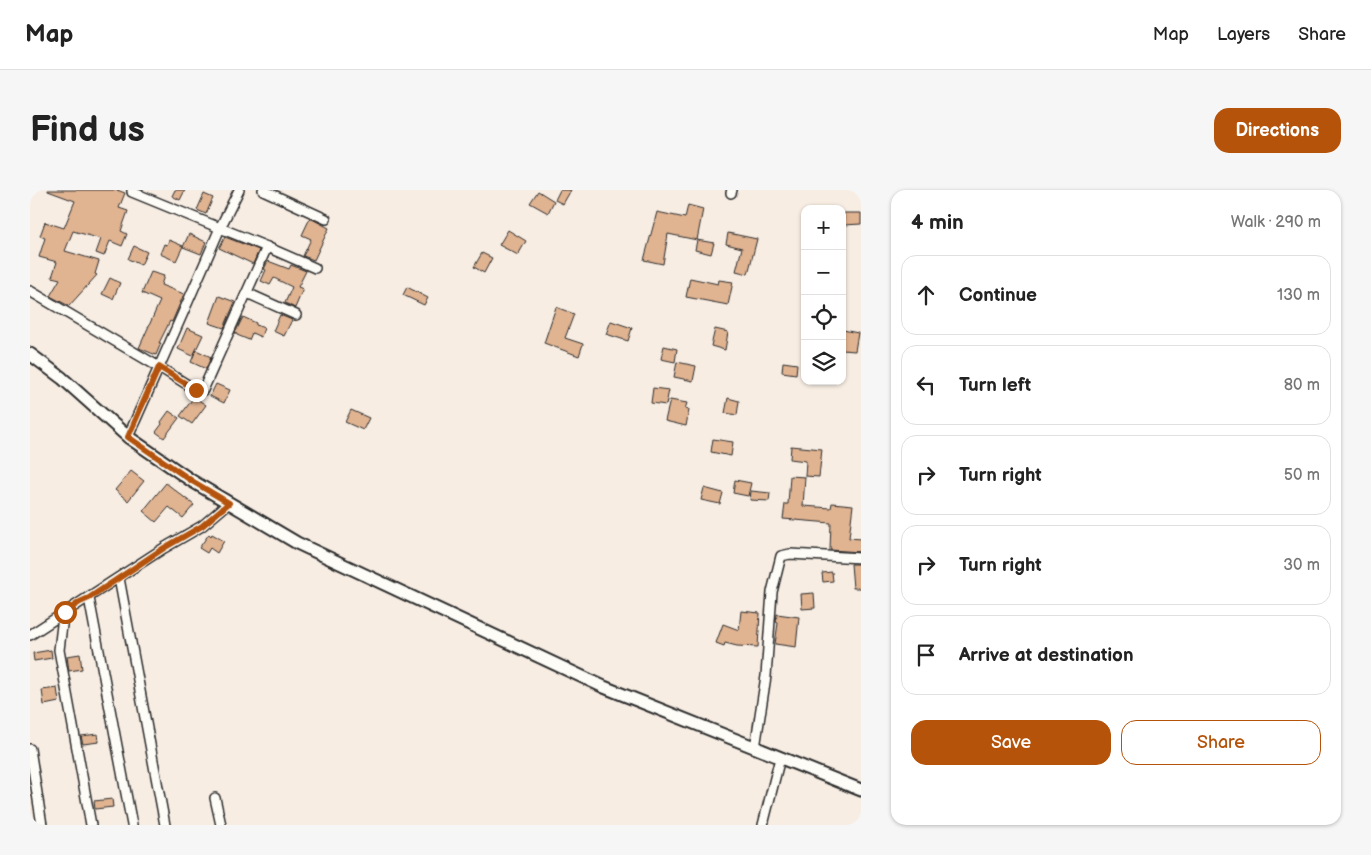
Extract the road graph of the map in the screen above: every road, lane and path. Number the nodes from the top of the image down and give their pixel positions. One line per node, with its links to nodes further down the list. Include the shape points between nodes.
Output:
1 (239, 190): 5 (street)
2 (263, 190): 4 (street)
3 (130, 191): 5 (street)
4 (326, 219)
5 (220, 228): 6 (street); 12 (street)
6 (268, 247): 7 (street); 9 (street)
7 (315, 268)
8 (30, 291): 12 (street)
9 (247, 293): 10 (street); 12 (street, via 203,390 196,390)
10 (296, 315)
11 (30, 354): 13 (street)
12 (159, 367): 13 (street)
13 (128, 437): 14 (street)
14 (229, 503): 16 (street, via 202,526); 20 (street, via 297,543 604,687)
15 (861, 558): 20 (street, via 781,556 772,592 766,676)
16 (119, 578): 17 (street); 28 (street)
17 (89, 598): 18 (street); 27 (street)
18 (65, 612): 19 (street); 26 (street, via 59,650)
19 (30, 635)
20 (755, 748): 22 (street)
21 (30, 749): 25 (street)
22 (780, 758): 23 (street); 30 (street)
23 (861, 790)
24 (215, 798): 29 (street)
25 (42, 825)
26 (90, 825)
27 (132, 825)
28 (166, 825)
29 (221, 825)
30 (763, 825)

